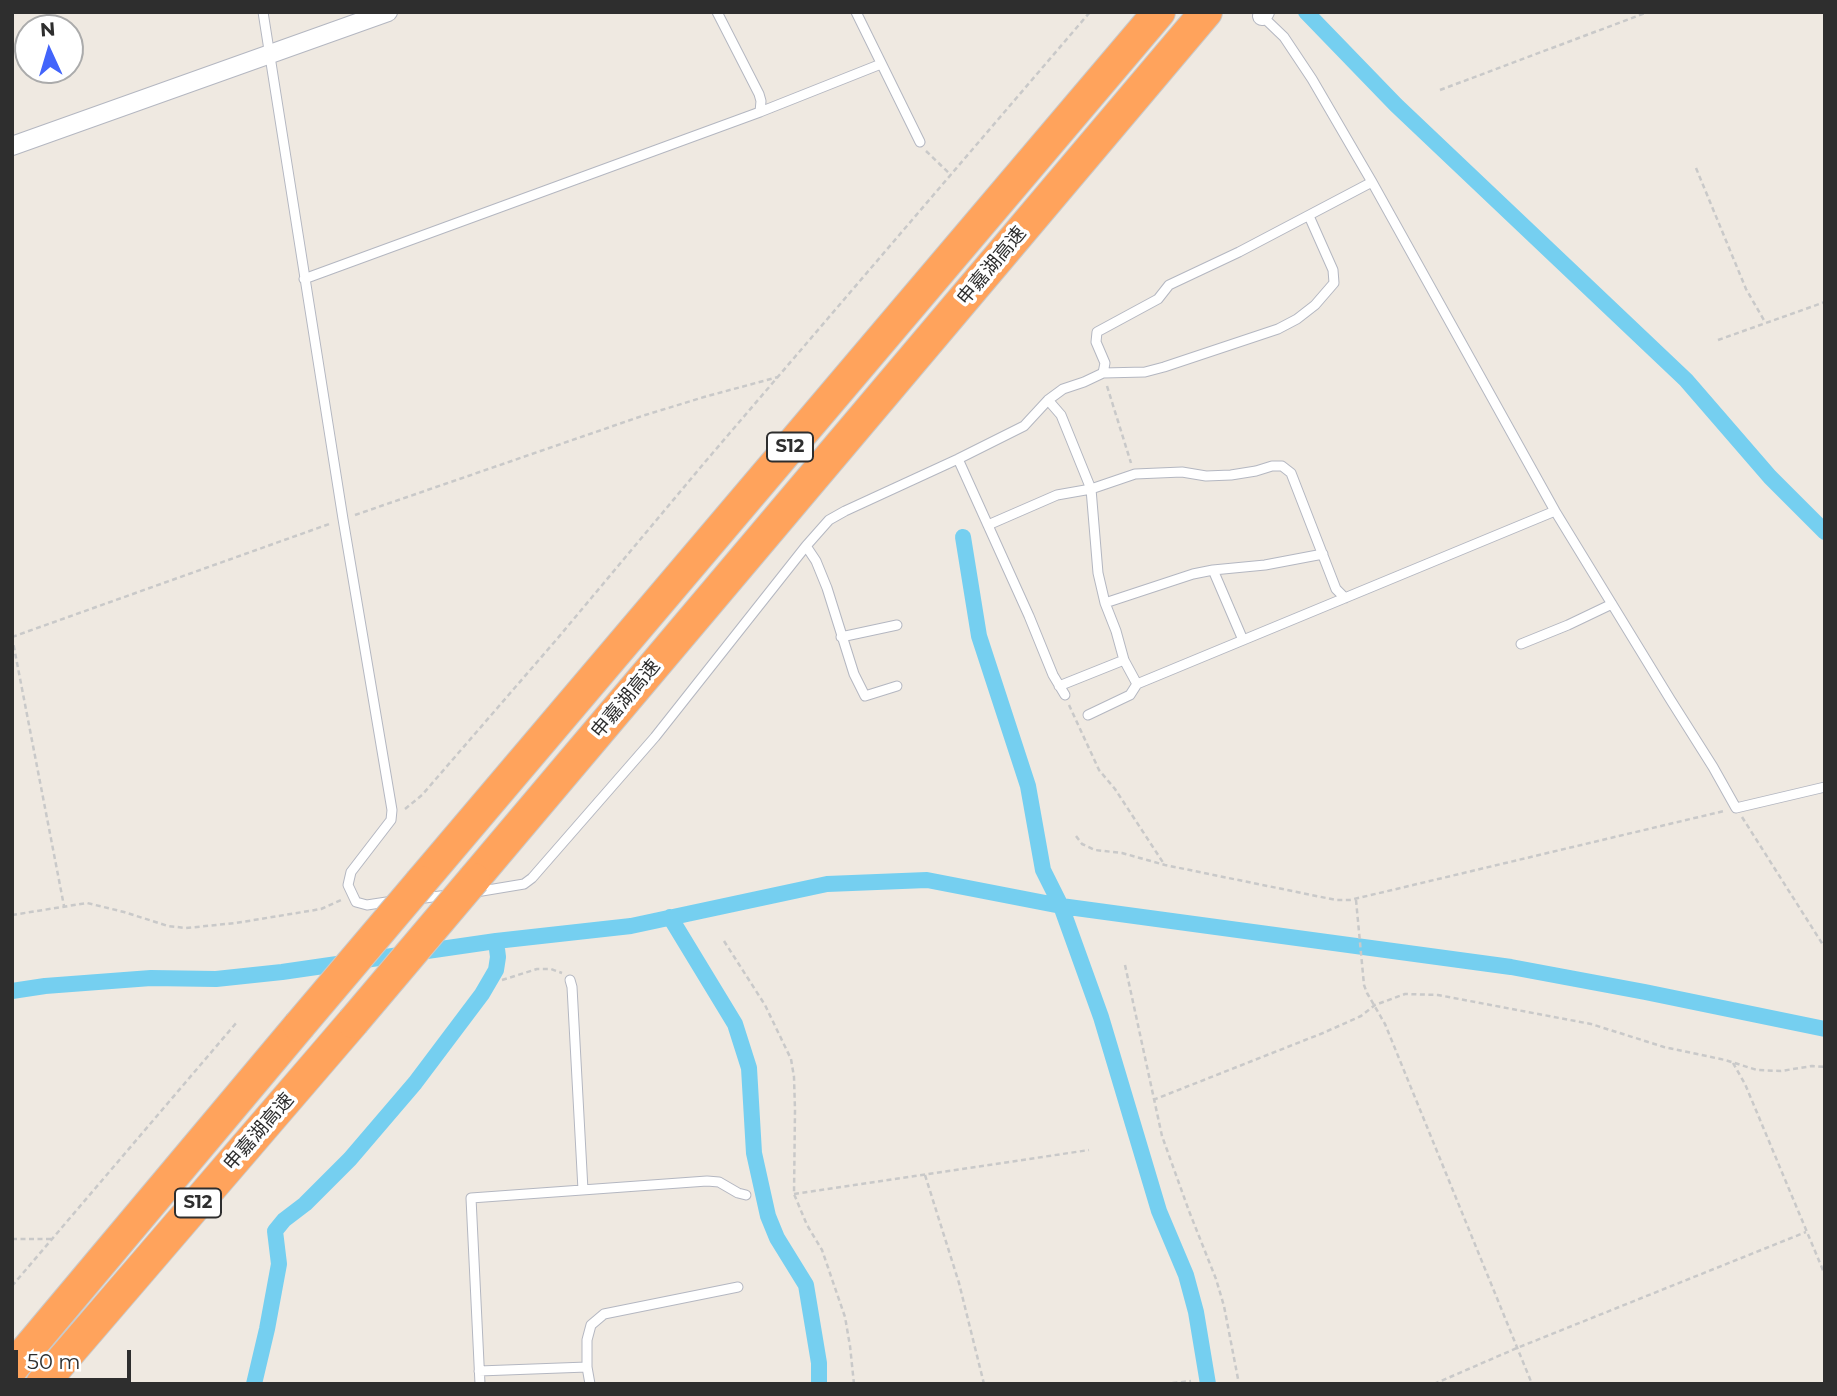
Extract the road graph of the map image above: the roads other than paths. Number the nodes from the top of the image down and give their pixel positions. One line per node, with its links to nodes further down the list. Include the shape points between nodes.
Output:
1 (263, 12): 8 (lane)
2 (388, 12): 8 (street)
3 (718, 12): 10 (lane, via 759,94)
4 (856, 12): 9 (lane)
5 (1159, 12): 42 (highway, 申嘉湖高速 / S12, bridge)
6 (1206, 12): 44 (highway, 申嘉湖高速 / S12, bridge)
7 (1262, 13): 13 (lane, via 1299,57)
8 (269, 55): 12 (street); 15 (lane)
9 (881, 64): 10 (lane); 11 (lane)
10 (760, 112): 15 (lane)
11 (920, 142)
12 (12, 146)
13 (1372, 182): 14 (lane); 20 (lane)
14 (1308, 216): 16 (lane, via 1169,285 1158,299 1097,332); 16 (lane, via 1333,270 1334,283 1315,305 1278,329 1164,367)
15 (304, 279): 22 (lane, via 392,810 391,820 351,872 348,885 356,902 367,905 524,884 655,737)
16 (1103, 373): 17 (lane)
17 (1048, 400): 18 (lane, via 1024,425); 19 (lane, via 1061,415)
18 (958, 459): 21 (lane); 22 (lane, via 845,510)
19 (1091, 489): 21 (lane, via 1057,495); 23 (lane, via 1135,474 1231,475 1282,466 1291,472); 26 (lane)
20 (1555, 511): 25 (lane); 27 (lane)
21 (988, 525): 32 (lane, via 1062,691)
22 (806, 546): 29 (lane, via 823,579)
23 (1322, 554): 24 (lane); 25 (lane, via 1336,589)
24 (1213, 570): 26 (lane); 30 (lane)
25 (1345, 597): 30 (lane)
26 (1105, 603): 32 (lane)
27 (1612, 604): 31 (lane); 36 (lane, via 1736,808)
28 (897, 625): 29 (lane)
29 (841, 637): 34 (lane, via 864,696)
30 (1243, 640): 33 (lane)
31 (1521, 643)
32 (1124, 660): 33 (lane)
33 (1138, 684): 35 (lane, via 1130,695)
34 (897, 686)
35 (1088, 715)
36 (1825, 787)
37 (570, 980): 38 (lane)
38 (583, 1190): 39 (lane, via 707,1181); 43 (lane, via 471,1198)
39 (746, 1195)
40 (738, 1287): 41 (lane, via 604,1314 592,1325 587,1340)
41 (587, 1367): 43 (lane); 46 (lane)
42 (12, 1368)
43 (479, 1371): 45 (lane)
44 (42, 1384)
45 (480, 1384)
46 (590, 1384)

